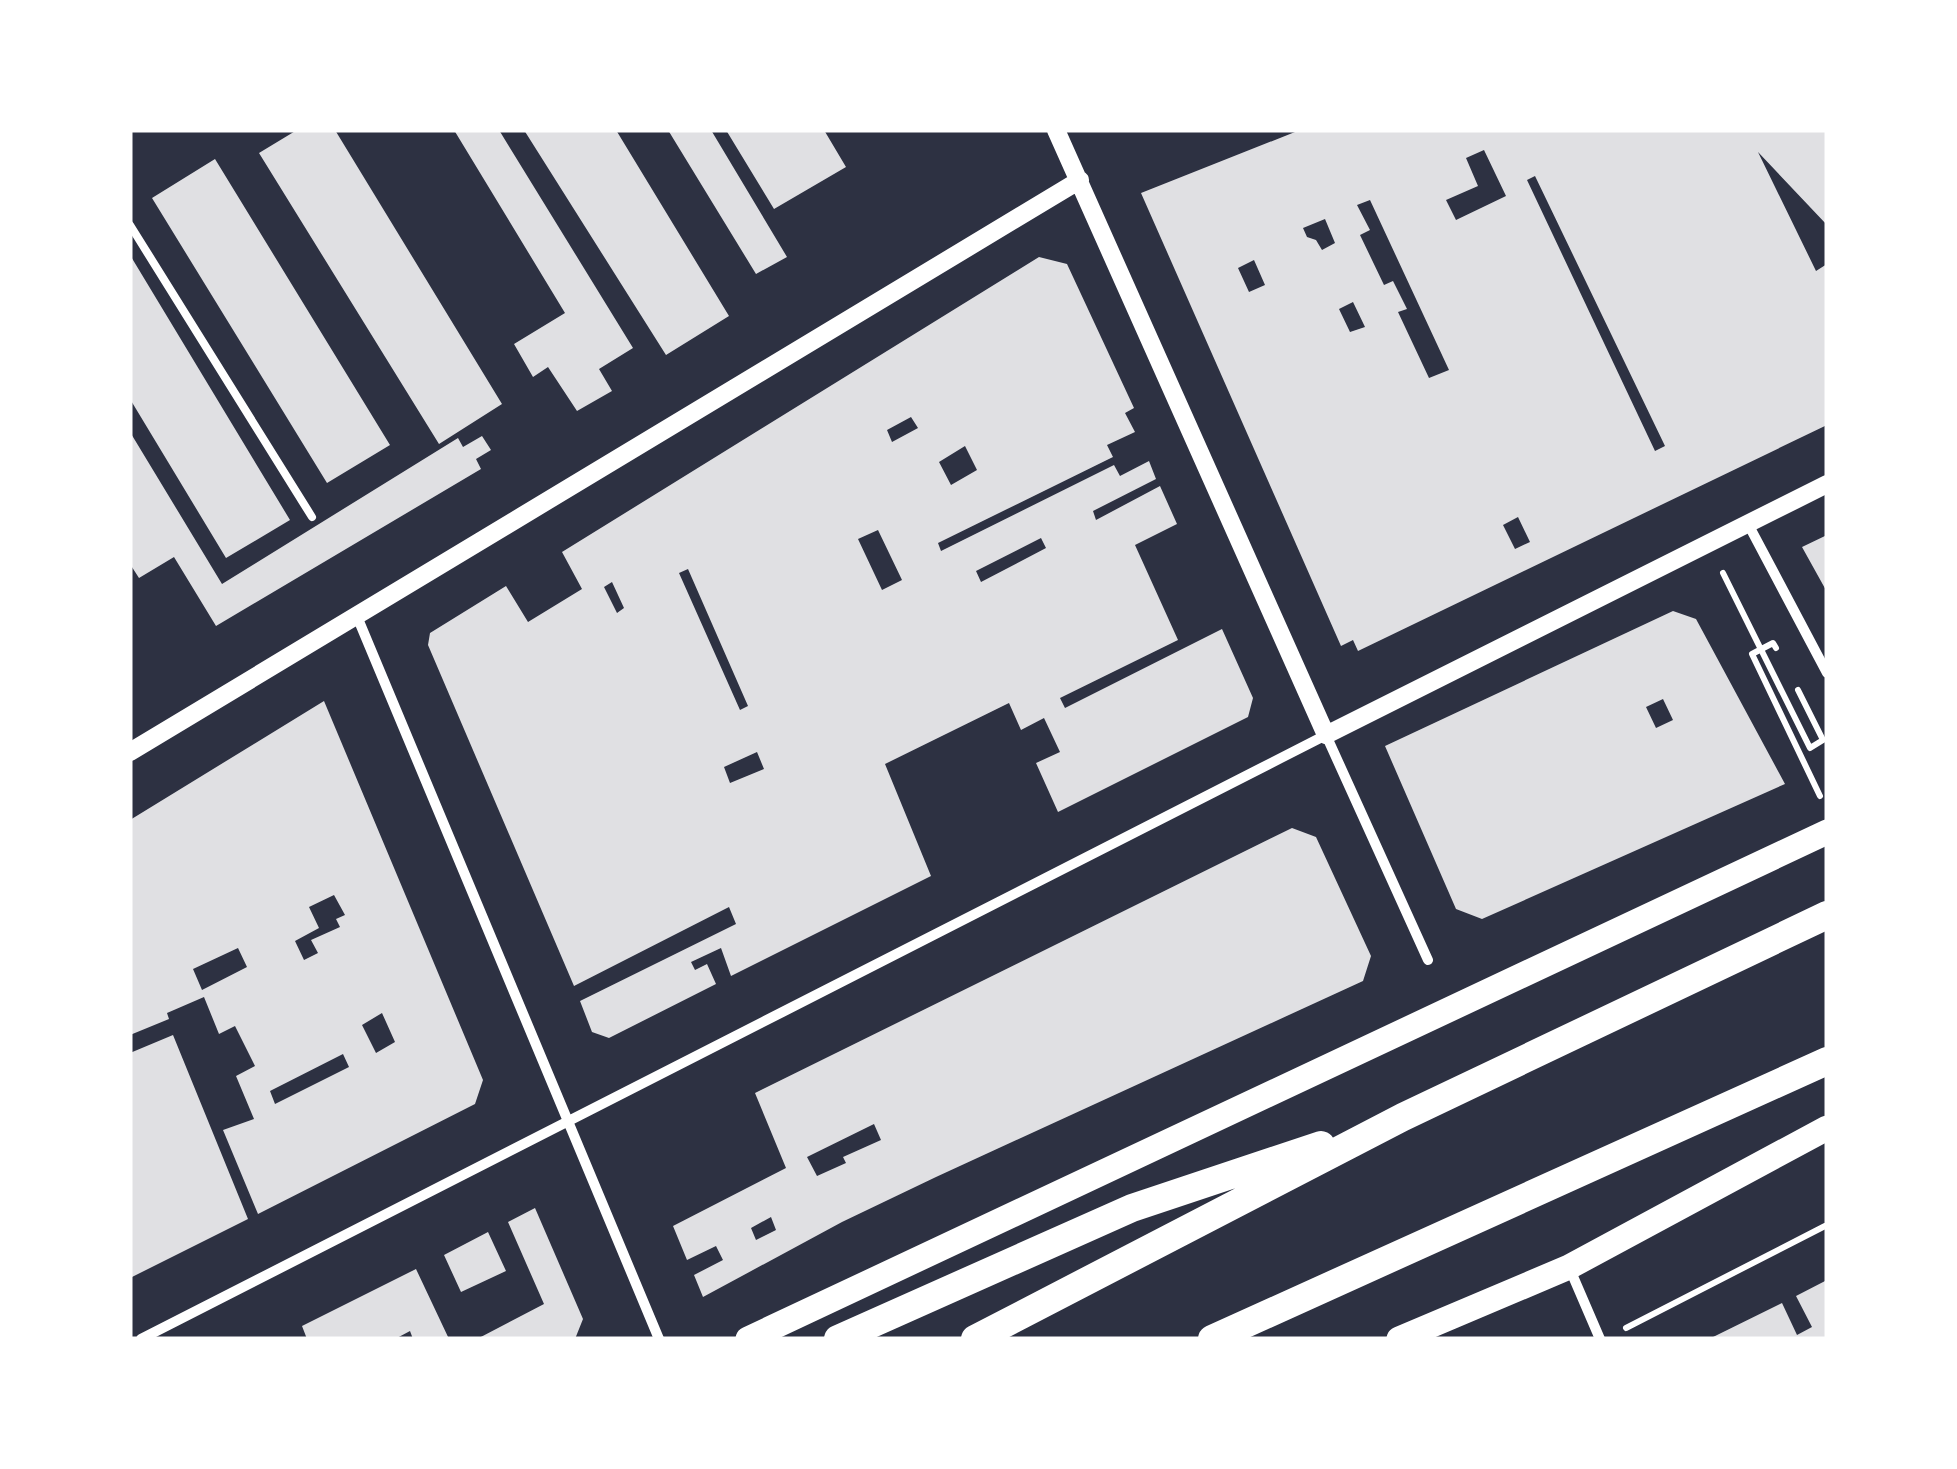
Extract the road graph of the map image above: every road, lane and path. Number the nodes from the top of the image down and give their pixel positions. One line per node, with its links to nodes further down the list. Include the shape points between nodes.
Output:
1 (1056, 130): 2 (street)
2 (1080, 180): 8 (street); 12 (street)
3 (130, 226): 5 (lane)
4 (1827, 484): 6 (street)
5 (312, 517)
6 (1747, 522): 7 (street); 10 (street)
7 (1707, 542): 11 (path, via 1810,748 1823,740); 12 (street)
8 (356, 614): 13 (street); 20 (street)
9 (1782, 659): 14 (path, via 1774,643 1752,654)
10 (1827, 673)
11 (1790, 676)
12 (1326, 736): 17 (street); 20 (street)
13 (130, 752)
14 (1827, 811)
15 (1827, 832): 27 (main road)
16 (1827, 915): 19 (highway)
17 (1428, 960)
18 (1827, 1060): 30 (highway)
19 (1403, 1117): 28 (highway, via 1132,1208); 29 (highway)
20 (567, 1124): 25 (street); 26 (street)
21 (1827, 1128): 23 (main road)
22 (1826, 1227): 24 (path)
23 (1570, 1267): 31 (main road); 32 (street)
24 (1623, 1330)
25 (141, 1339)
26 (659, 1339)
27 (748, 1339)
28 (838, 1339)
29 (975, 1339)
30 (1212, 1339)
31 (1399, 1339)
32 (1600, 1339)

